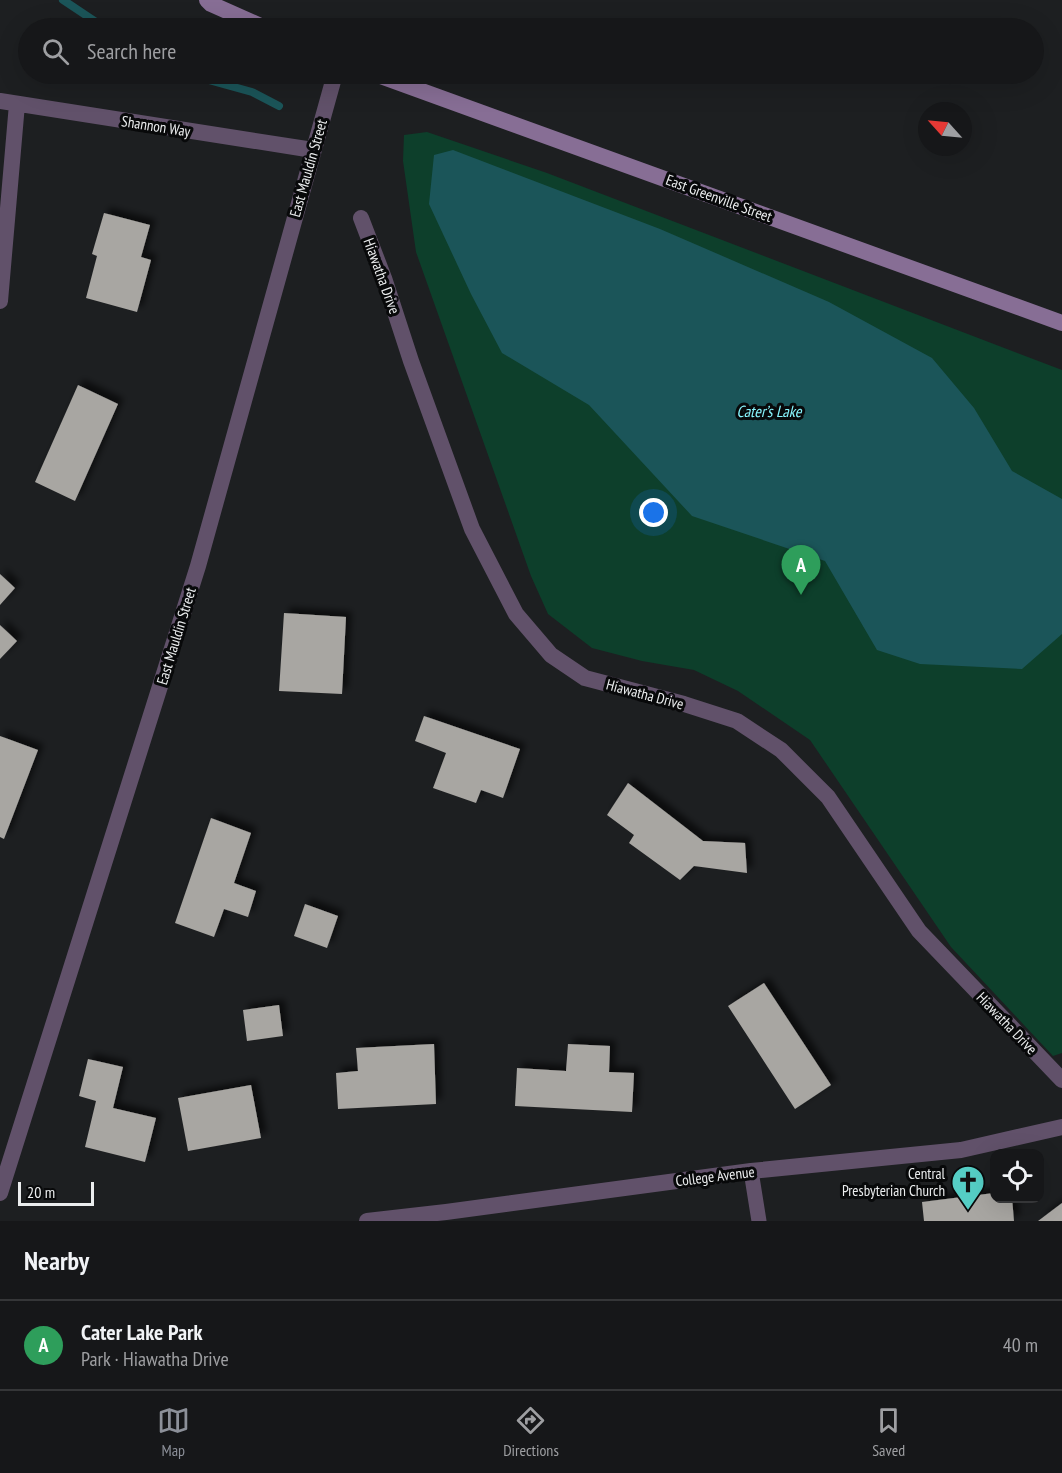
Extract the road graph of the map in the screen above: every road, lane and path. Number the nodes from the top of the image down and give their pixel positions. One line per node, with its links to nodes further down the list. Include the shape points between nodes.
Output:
1 (207, 0): 2 (main road)
2 (243, 18)
3 (332, 84): 7 (street, East Mauldin Street)
4 (403, 84): 10 (main road, East Greenville Street)
5 (0, 101): 6 (street, Shannon Way)
6 (17, 104): 7 (street, Shannon Way); 9 (street)
7 (313, 150): 14 (street, East Mauldin Street, via 198,566)
8 (361, 218): 11 (street, Hiawatha Drive, via 472,529 516,614 551,655 585,678 738,721 781,750 828,797 919,931)
9 (0, 301)
10 (1062, 323)
11 (1062, 1080)
12 (1062, 1127): 13 (street, College Avenue, via 961,1150)
13 (752, 1171): 15 (street, College Avenue); 16 (lane)
14 (0, 1193)
15 (367, 1221)
16 (759, 1221)

